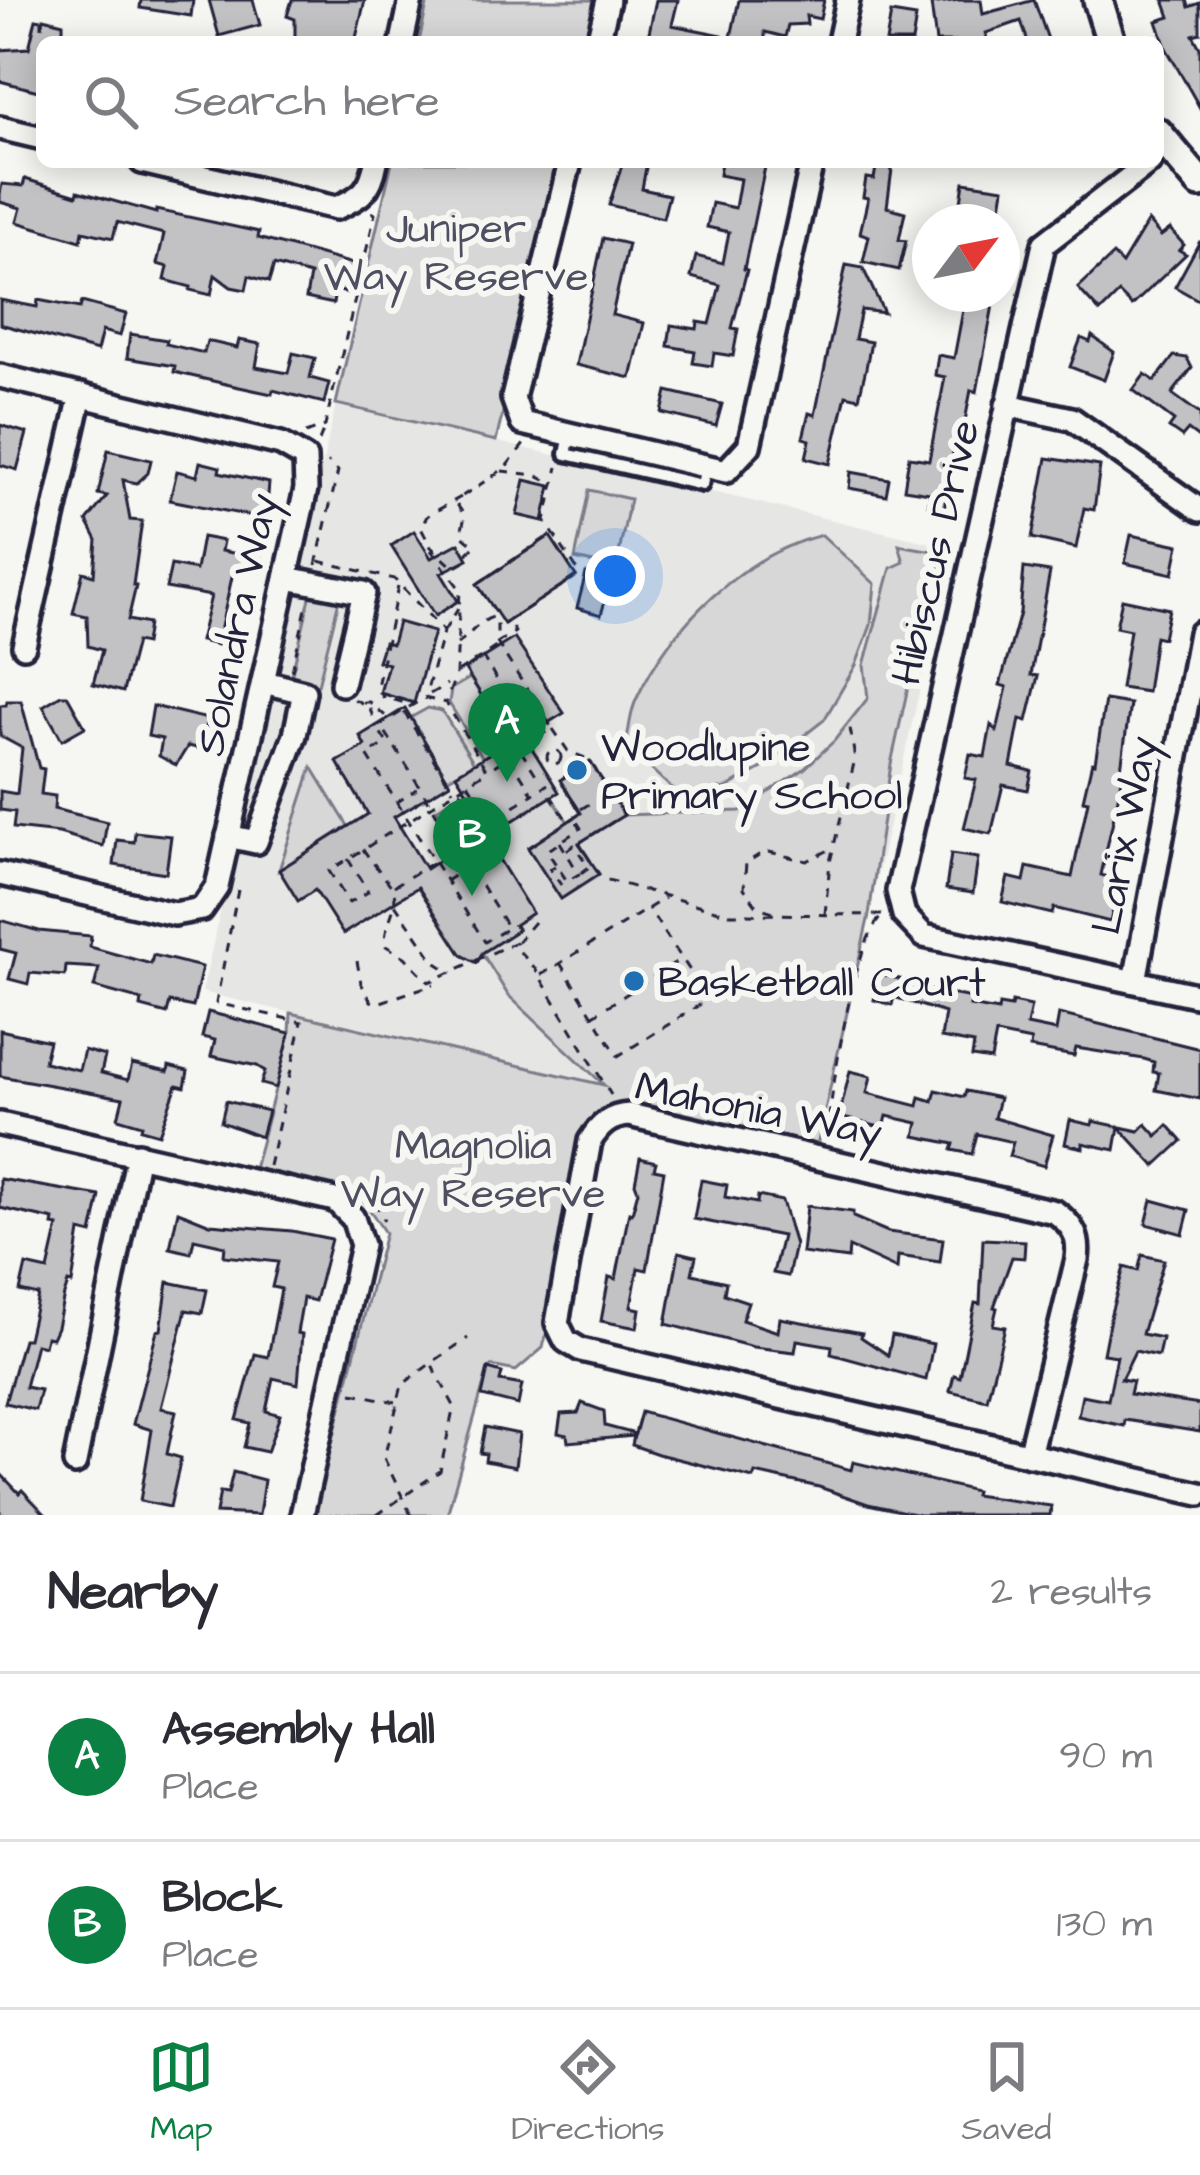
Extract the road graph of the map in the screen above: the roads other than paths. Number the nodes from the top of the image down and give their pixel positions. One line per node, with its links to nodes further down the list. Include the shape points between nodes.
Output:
1 (412, 0): 5 (street)
2 (608, 0): 6 (street)
3 (848, 0): 7 (street)
4 (1098, 0): 8 (street)
5 (403, 36)
6 (599, 36)
7 (840, 36)
8 (1109, 36)
9 (0, 128): 10 (street)
10 (36, 137)
11 (1164, 154): 17 (street)
12 (167, 168): 13 (street, via 336,208 362,197)
13 (375, 168)
14 (569, 168): 15 (street, via 514,398 522,423 726,471 749,446)
15 (811, 168)
16 (1137, 168): 20 (street, Hibiscus Drive, via 1044,244)
17 (1200, 183)
18 (0, 376): 19 (street, Solandra Way)
19 (82, 395): 22 (street, Solandra Way, via 281,444 305,458 307,489); 24 (street)
20 (1007, 405): 21 (street, via 1072,419); 29 (street, Hibiscus Drive, via 898,891 904,915 924,936)
21 (1200, 510)
22 (290, 566): 25 (street, Solandra Way); 26 (street, via 364,592)
23 (1200, 632): 29 (street, Larix Way)
24 (24, 646)
25 (263, 682): 27 (street, Solandra Way); 27 (street, via 304,692 295,735 256,842)
26 (342, 684)
27 (228, 836): 28 (street, Solandra Way, via 218,887 202,909 173,914)
28 (0, 874)
29 (1135, 981): 30 (street, Hibiscus Drive)
30 (1200, 996)
31 (0, 1124): 32 (street)
32 (138, 1154): 34 (street); 36 (street, via 335,1200 353,1218 362,1244)
33 (1029, 1455): 33 (street, Mahonia Way, via 566,1341 557,1323 590,1141 614,1116 629,1115 1055,1212 1075,1232 1077,1259); 35 (street, Mahonia Way)
34 (75, 1463)
35 (1200, 1494)
36 (302, 1515)

